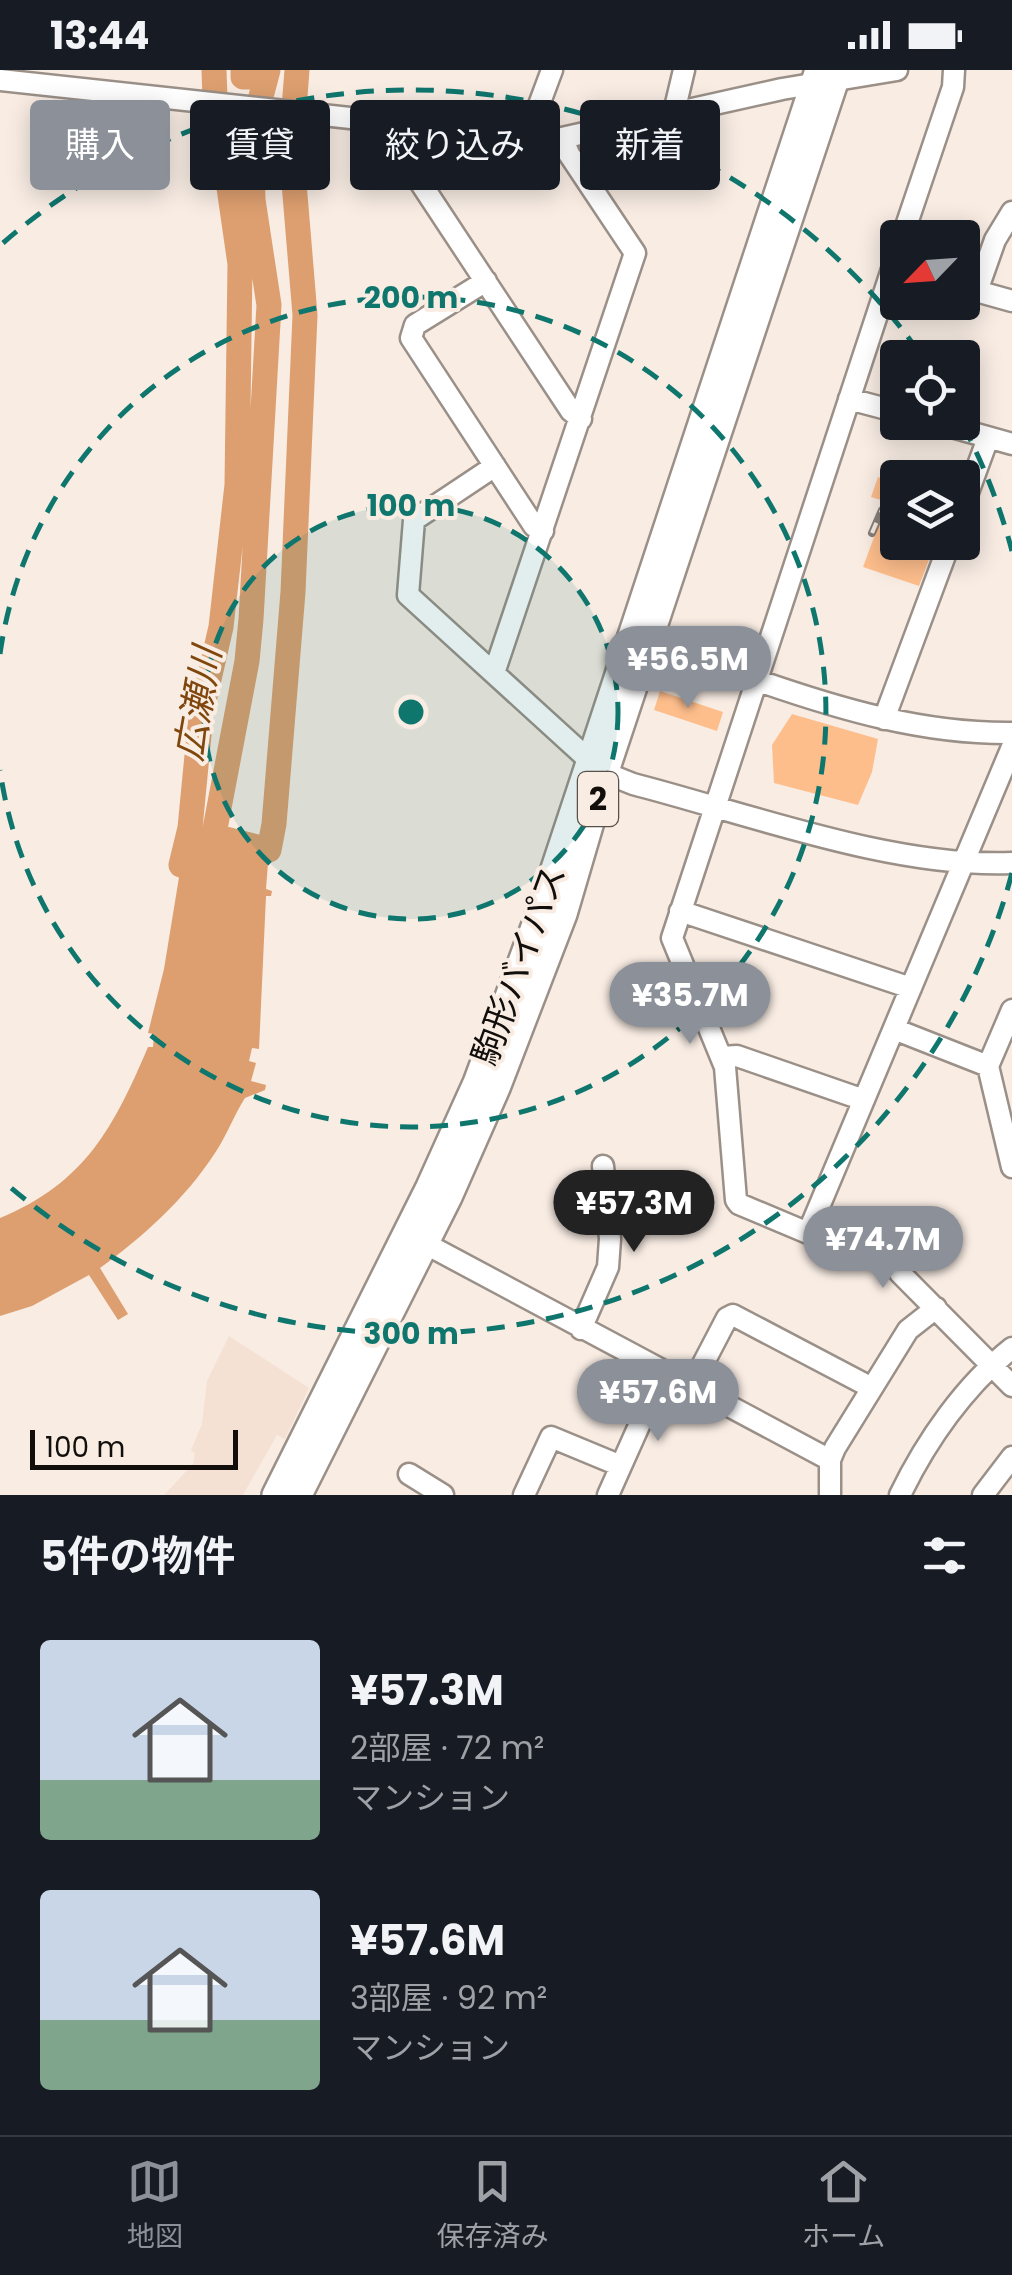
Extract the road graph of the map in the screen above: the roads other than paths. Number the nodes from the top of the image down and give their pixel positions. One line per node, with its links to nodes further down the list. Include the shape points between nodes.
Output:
1 (552, 70): 7 (street)
2 (684, 70): 8 (street)
3 (897, 70): 5 (street)
4 (954, 70): 15 (street)
5 (827, 75): 9 (street); 36 (main road, 駒形バイパス / 2)
6 (0, 80): 10 (street)
7 (540, 100)
8 (677, 100)
9 (720, 101)
10 (350, 119)
11 (580, 135): 12 (street)
12 (562, 139): 23 (street, via 635,253)
13 (425, 190): 17 (street)
14 (1012, 212): 16 (street)
15 (908, 220)
16 (980, 269)
17 (486, 281): 23 (street); 28 (street, via 415,325 411,338)
18 (980, 292): 19 (street)
19 (1012, 301)
20 (880, 309): 21 (street)
21 (849, 399): 22 (street); 32 (street)
22 (880, 407)
23 (581, 418): 29 (street)
24 (980, 436): 25 (street)
25 (988, 438): 26 (street); 27 (street)
26 (1012, 444)
27 (980, 460)
28 (495, 466): 29 (street); 31 (street, via 414,520 407,585 412,600)
29 (543, 532): 31 (street)
30 (943, 560): 33 (street)
31 (494, 674): 36 (street)
32 (756, 680): 33 (street); 37 (street)
33 (884, 719): 34 (street)
34 (1012, 733)
35 (1012, 748): 38 (street)
36 (598, 765): 37 (street, via 633,784); 50 (main road, 駒形バイパス / 2, via 564,914 497,1088); 63 (main road, 駒形バイパス / 2, via 476,1083)
37 (714, 805): 38 (street, via 859,845); 40 (street)
38 (964, 862): 39 (street); 41 (street)
39 (1012, 863)
40 (680, 911): 41 (street); 44 (street, via 673,943)
41 (912, 988): 43 (street)
42 (1012, 1010): 45 (street)
43 (894, 1030): 45 (street); 46 (street)
44 (722, 1057): 46 (street, via 737,1056); 46 (street, via 736,1200 808,1233)
45 (988, 1066): 48 (street)
46 (864, 1100)
47 (602, 1166): 52 (street, via 608,1267)
48 (1012, 1167)
49 (884, 1236): 51 (street, via 900,1273)
50 (426, 1244): 52 (street); 64 (main road, 駒形バイパス / 2)
51 (936, 1308): 54 (street); 58 (street, via 908,1330)
52 (580, 1329): 55 (street)
53 (1012, 1348): 54 (street)
54 (989, 1366): 56 (street); 69 (street, via 952,1410)
55 (663, 1372): 57 (street); 61 (street)
56 (1012, 1386)
57 (691, 1387): 58 (street, via 733,1316); 60 (street)
58 (872, 1388): 60 (street)
59 (1012, 1456): 70 (street)
60 (830, 1460): 68 (street)
61 (621, 1466): 66 (street, via 551,1437); 67 (street)
62 (408, 1474): 65 (street)
63 (276, 1495)
64 (299, 1495)
65 (443, 1495)
66 (524, 1495)
67 (608, 1495)
68 (836, 1495)
69 (900, 1495)
70 (983, 1495)

